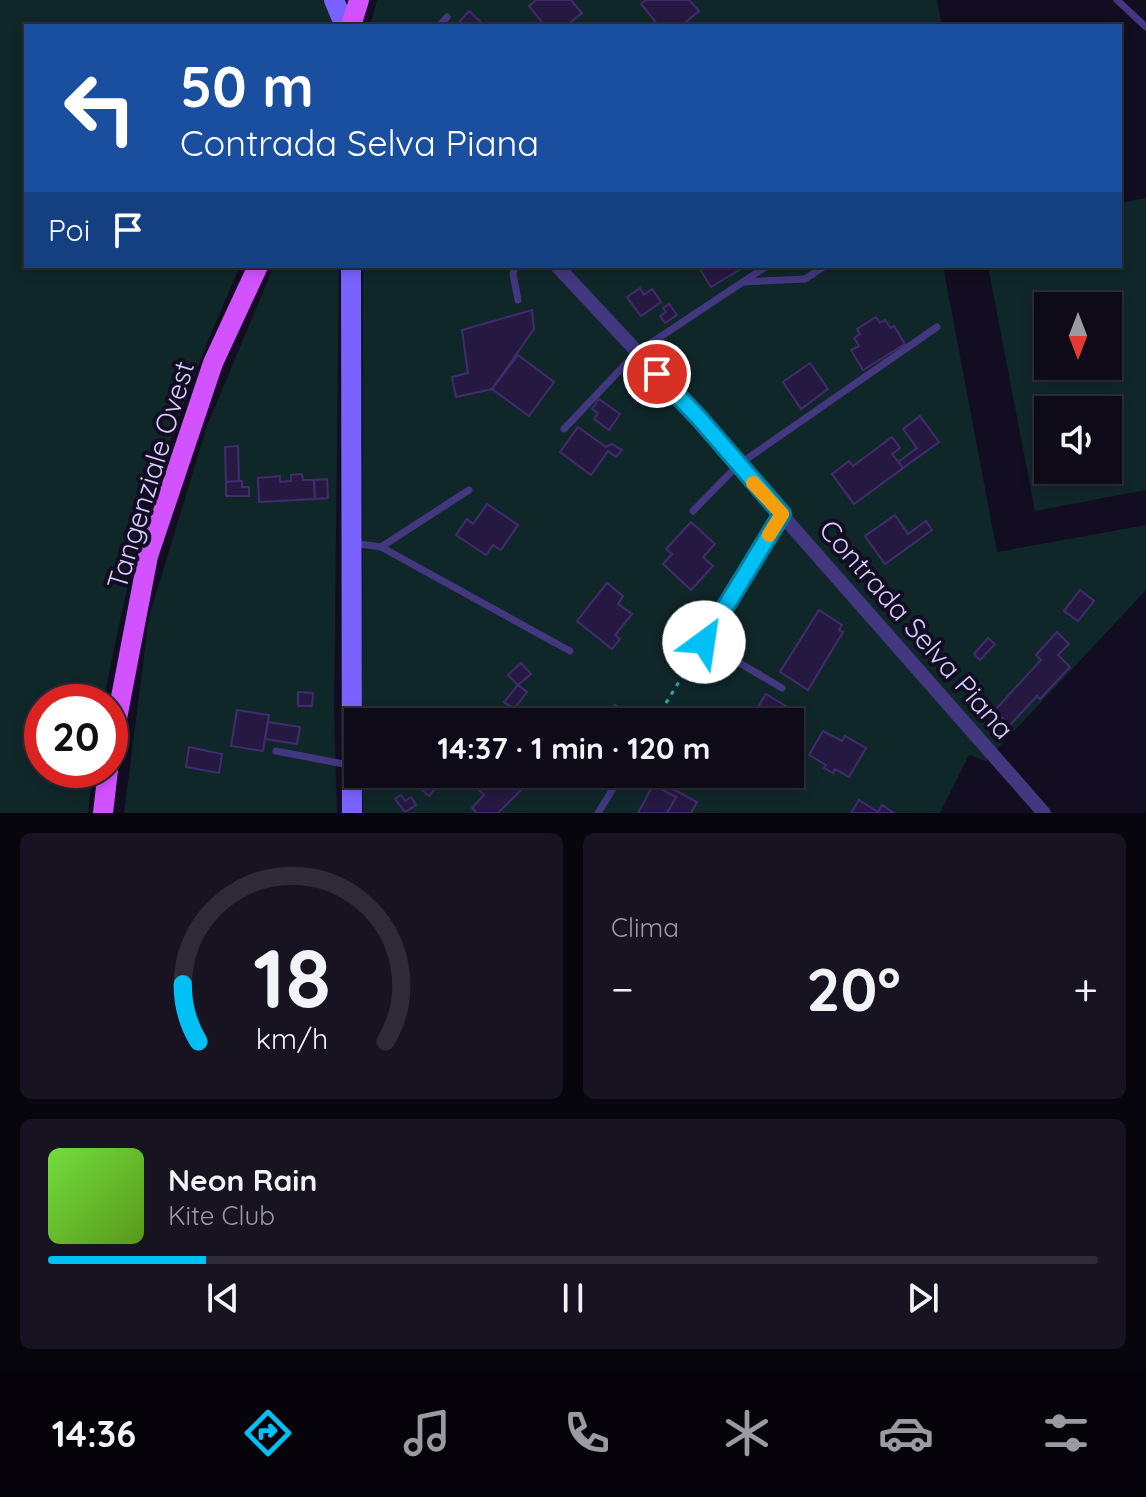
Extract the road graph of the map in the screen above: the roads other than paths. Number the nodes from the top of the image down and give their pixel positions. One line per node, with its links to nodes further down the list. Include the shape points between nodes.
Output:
1 (334, 0): 5 (main road)
2 (359, 0): 6 (main road)
3 (1117, 0): 8 (lane)
4 (447, 17): 7 (lane)
5 (347, 24)
6 (349, 24)
7 (441, 24)
8 (1146, 27)
9 (257, 268): 27 (main road, Tangenziale Ovest, via 213,363 148,556)
10 (351, 268): 24 (main road)
11 (514, 268): 16 (lane)
12 (559, 268): 18 (street, Contrada Selva Piana)
13 (764, 268): 15 (lane)
14 (822, 268): 15 (lane, via 805,279)
15 (742, 282): 18 (lane)
16 (518, 300)
17 (937, 327): 20 (lane)
18 (636, 353): 19 (lane); 20 (street, Contrada Selva Piana)
19 (564, 429)
20 (738, 465): 22 (lane); 23 (street, Contrada Selva Piana)
21 (469, 490): 25 (lane)
22 (693, 511)
23 (782, 514): 28 (lane, via 704,642); 38 (street, Contrada Selva Piana)
24 (351, 542): 25 (lane); 29 (main road)
25 (381, 547): 26 (lane)
26 (570, 651)
27 (124, 684)
28 (782, 688)
29 (351, 708)
30 (276, 751): 31 (lane)
31 (344, 764)
32 (106, 788): 35 (main road)
33 (351, 788): 36 (main road)
34 (613, 788): 37 (lane)
35 (103, 813)
36 (352, 813)
37 (598, 813)
38 (1044, 813)

